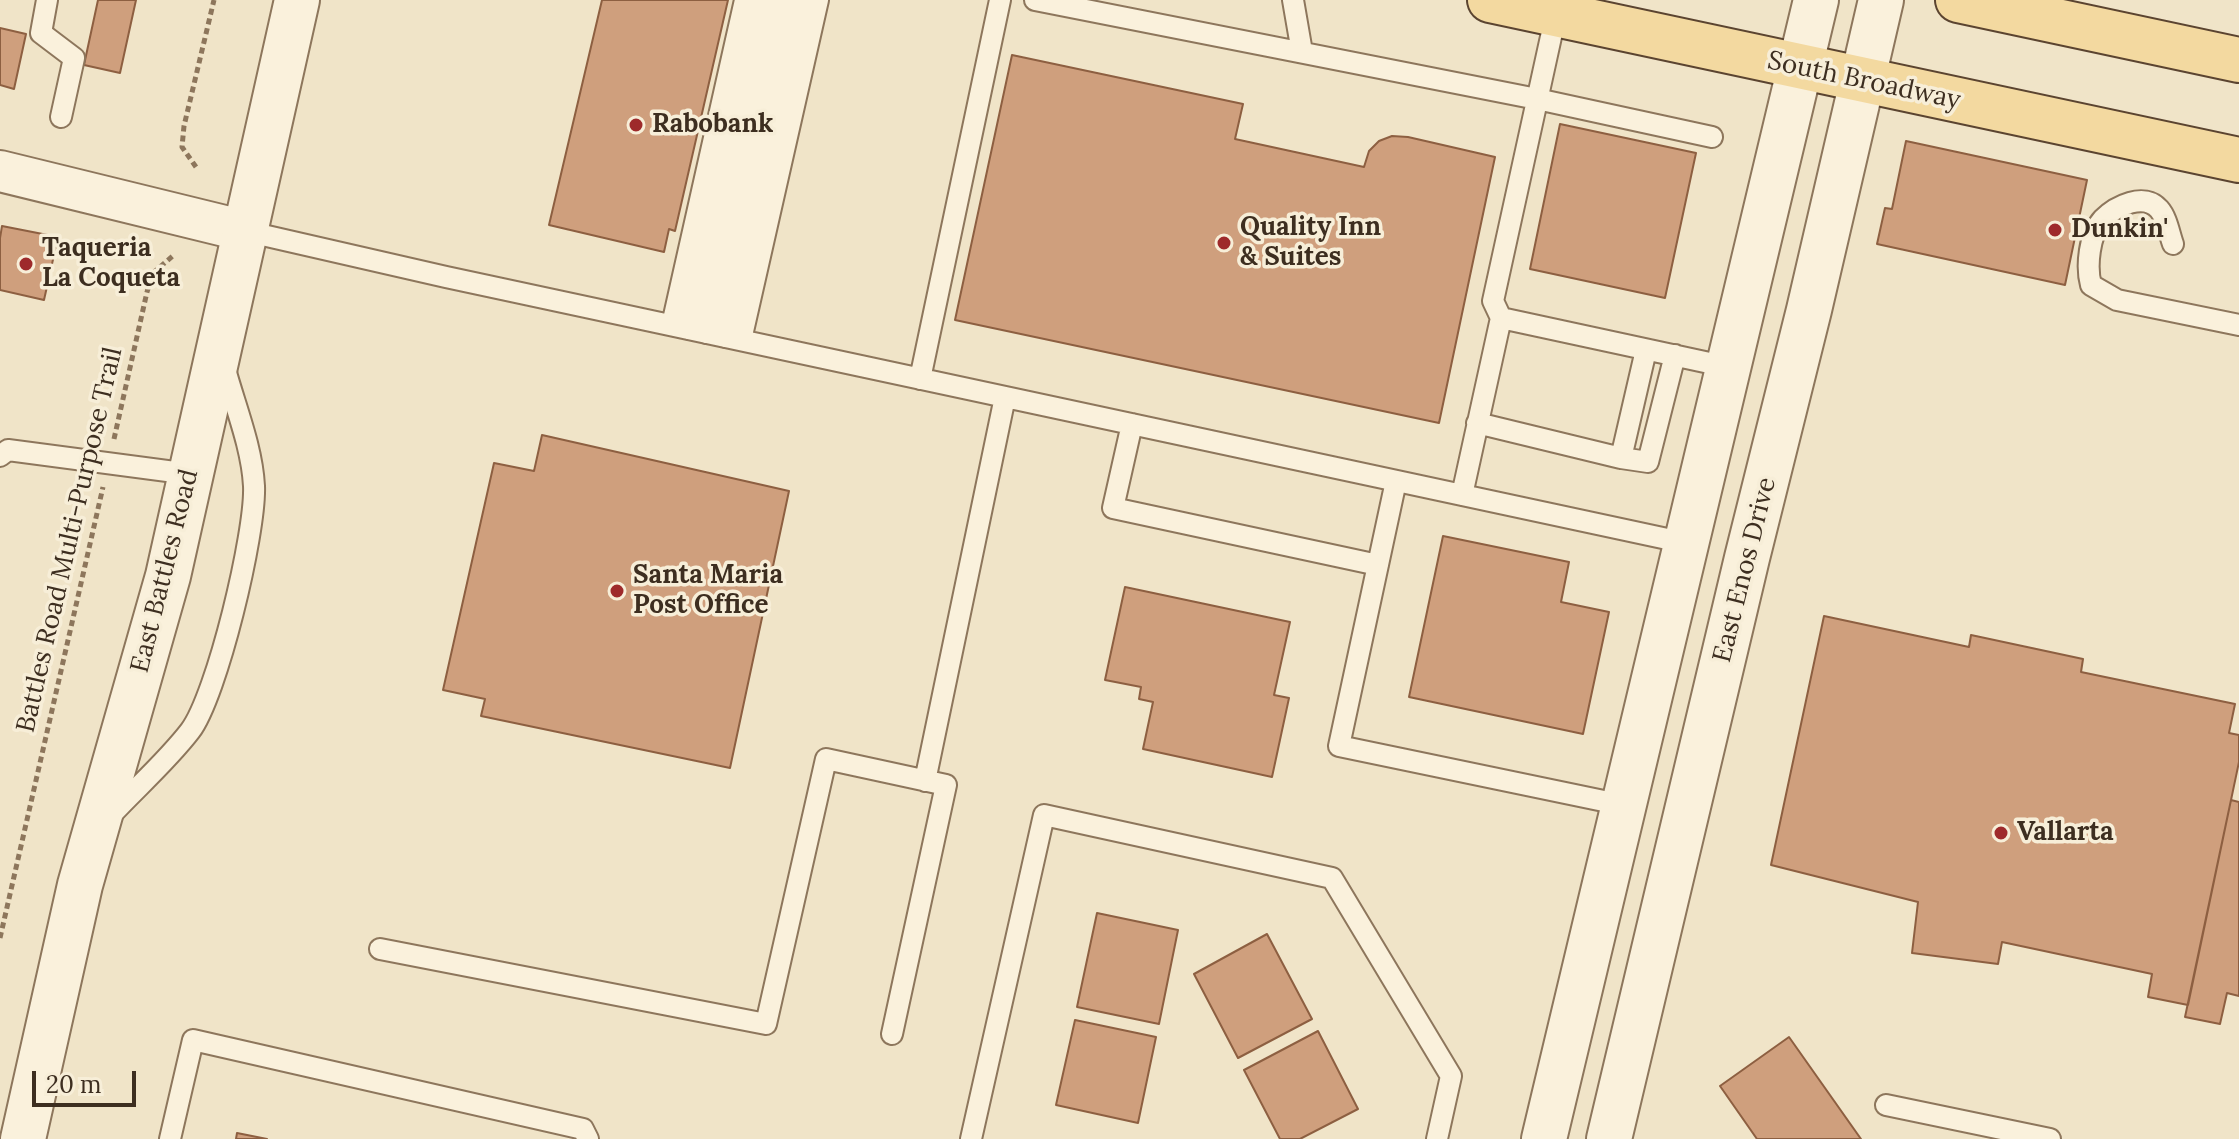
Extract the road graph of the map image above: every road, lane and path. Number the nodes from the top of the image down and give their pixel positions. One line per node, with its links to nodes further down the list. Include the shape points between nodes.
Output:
1 (47, 0): 22 (lane, via 41,33 74,58)
2 (214, 0): 25 (path, via 184,126 182,147)
3 (297, 0): 27 (street, East Battles Road)
4 (745, 0): 32 (lane)
5 (762, 0): 32 (lane)
6 (781, 0): 32 (lane)
7 (801, 0): 32 (lane)
8 (818, 0): 32 (lane)
9 (1000, 0): 37 (lane)
10 (1035, 0): 17 (lane)
11 (1293, 0): 17 (lane)
12 (1490, 0): 16 (main road, South Broadway)
13 (1816, 0): 19 (street)
14 (1881, 0): 20 (street, East Enos Drive)
15 (1958, 0): 18 (main road)
16 (1556, 14): 19 (main road, South Broadway); 21 (lane)
17 (1302, 52): 21 (lane)
18 (2239, 60)
19 (1800, 67): 20 (main road, South Broadway); 36 (street)
20 (1862, 80): 24 (main road, South Broadway); 62 (street, East Enos Drive)
21 (1537, 99): 23 (lane); 30 (lane, via 1493,301)
22 (61, 117)
23 (1712, 137)
24 (2239, 160)
25 (196, 167)
26 (0, 171): 27 (street)
27 (245, 231): 32 (lane); 33 (street, East Battles Road)
28 (2173, 244): 31 (lane, via 2158,209 2149,202 2134,201 2117,209 2101,220 2094,239 2087,270 2091,285 2117,300)
29 (175, 254): 43 (path, Battles Road Multi-Purpose Trail, via 153,273)
30 (1501, 318): 34 (lane); 39 (lane)
31 (2239, 325)
32 (706, 333): 37 (lane)
33 (219, 345): 44 (street, East Battles Road); 51 (lane, via 254,486 235,599 207,698 191,730)
34 (1646, 350): 35 (lane); 42 (lane)
35 (1675, 355): 36 (lane); 42 (lane, via 1648,462)
36 (1728, 367): 47 (street)
37 (920, 379): 38 (lane)
38 (1005, 397): 40 (lane); 49 (lane)
39 (1477, 423): 42 (lane); 46 (lane)
40 (1132, 424): 45 (lane); 48 (lane, via 1113,508)
41 (0, 456): 43 (lane, via 8,450)
42 (1621, 458)
43 (109, 462): 44 (lane); 52 (path, Battles Road Multi-Purpose Trail)
44 (190, 474): 51 (street, East Battles Road, via 168,576)
45 (1396, 481): 46 (lane); 48 (lane)
46 (1462, 495): 47 (lane)
47 (1686, 543): 50 (street)
48 (1378, 565): 50 (lane, via 1339,746)
49 (925, 781): 53 (lane, via 826,759 766,1024); 54 (lane, via 946,785)
50 (1623, 805): 61 (street)
51 (94, 833): 56 (street, East Battles Road)
52 (0, 938)
53 (380, 949)
54 (892, 1034)
55 (1886, 1105): 63 (lane)
56 (23, 1139)
57 (170, 1139): 58 (lane, via 193,1040 583,1129)
58 (588, 1139)
59 (971, 1139): 60 (lane, via 1044,815 1332,878 1451,1076)
60 (1437, 1139)
61 (1544, 1139)
62 (1609, 1139)
63 (2050, 1139)

